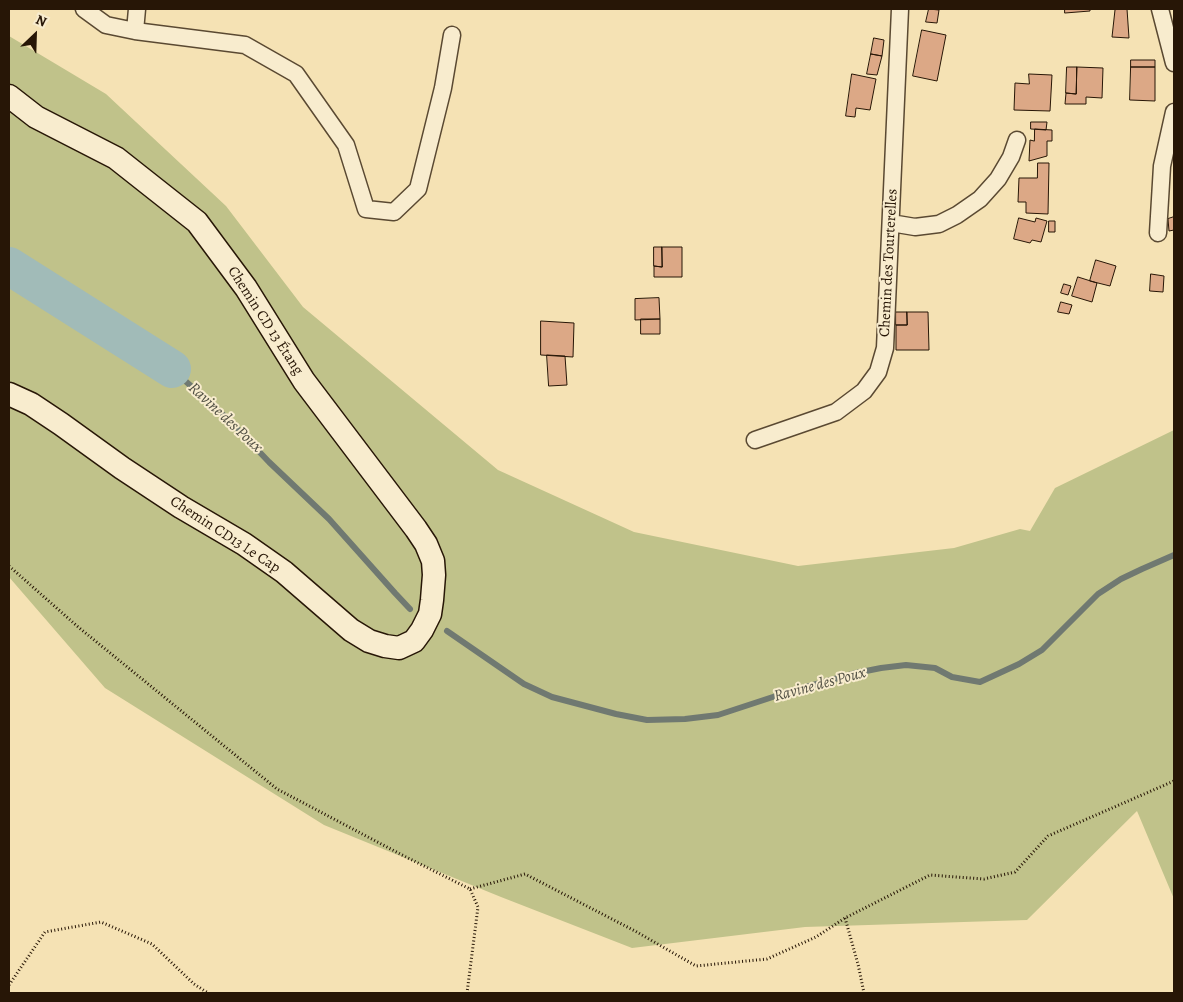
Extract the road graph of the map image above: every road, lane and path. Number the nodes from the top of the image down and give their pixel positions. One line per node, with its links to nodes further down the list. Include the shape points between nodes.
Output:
1 (84, 9): 5 (street, via 106,25)
2 (137, 9): 5 (street)
3 (900, 9): 11 (street, Chemin des Tourterelles)
4 (1160, 9): 7 (street)
5 (135, 31): 6 (street, via 245,45 296,74 346,145 366,210 394,212 418,189 443,88)
6 (452, 35)
7 (1174, 64)
8 (9, 96): 16 (main road, Chemin CD 13 Étang, via 36,117 116,158 197,222 246,288 304,381 426,544 433,561 434,575)
9 (1174, 112): 12 (street, via 1162,166)
10 (1017, 140): 11 (street, via 998,179 980,199 957,215 939,224 916,227)
11 (892, 223): 14 (street, Chemin des Tourterelles, via 885,348 878,372 864,391 836,412)
12 (1158, 233)
13 (9, 394): 16 (main road, Chemin CD13 Le Cap, via 31,404 181,507 244,544 284,572 351,630 370,641 399,648 414,641)
14 (755, 440)
15 (9, 568): 18 (path, via 277,789)
16 (430, 614)
17 (1174, 781): 19 (path, via 1048,836 1015,872 984,879 930,875)
18 (470, 889): 19 (path, via 526,874 696,966 767,959 816,937); 22 (path, via 478,906)
19 (844, 918): 23 (path)
20 (9, 985): 21 (path, via 45,932 100,922 152,944)
21 (208, 993)
22 (467, 993)
23 (864, 993)

